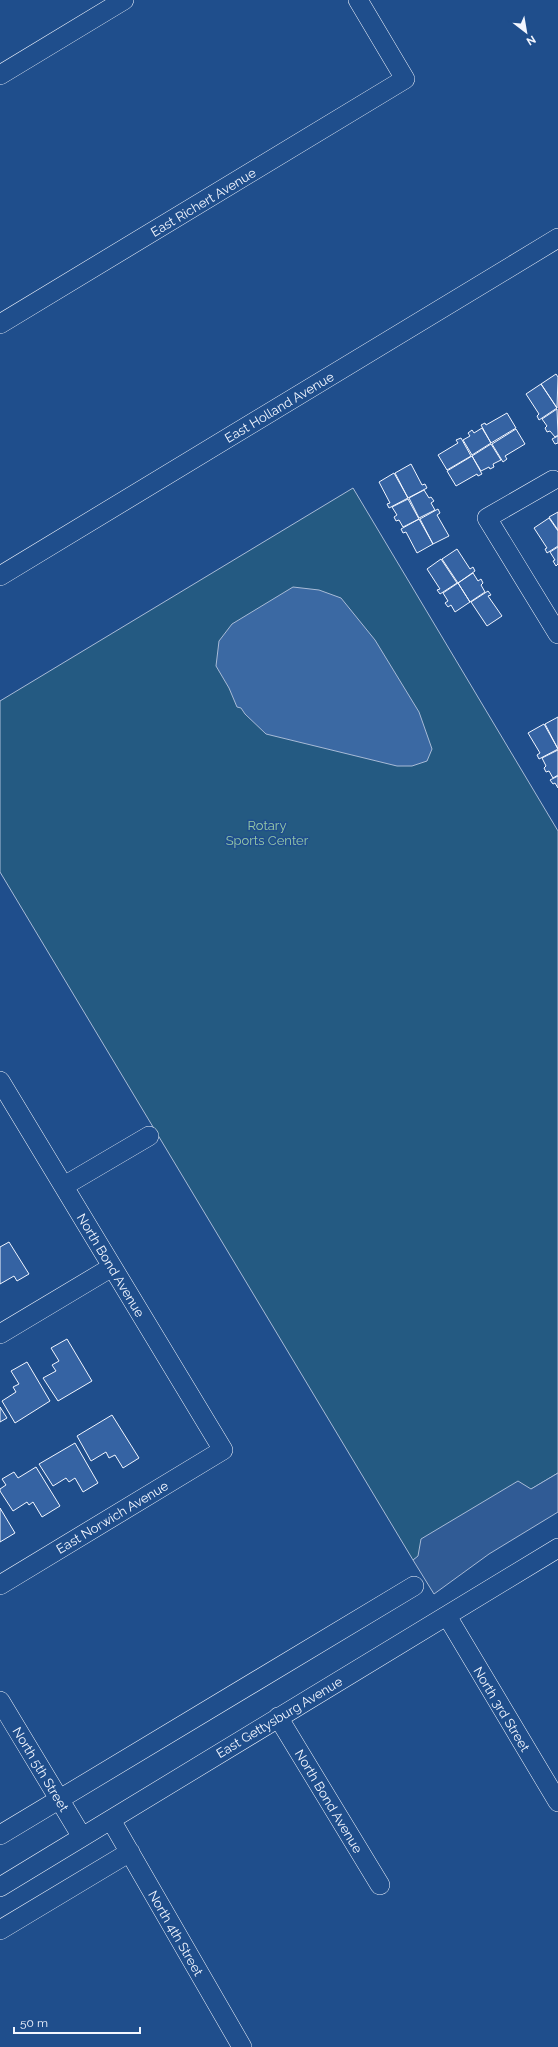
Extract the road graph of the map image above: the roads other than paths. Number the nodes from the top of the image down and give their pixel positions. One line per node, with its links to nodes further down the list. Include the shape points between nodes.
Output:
1 (124, 0): 3 (street)
2 (358, 0): 5 (street, East Richert Avenue, via 405,79)
3 (0, 75)
4 (558, 238): 7 (street, East Holland Avenue)
5 (0, 324)
6 (553, 480): 8 (street, via 487,518)
7 (0, 576)
8 (558, 634)
9 (0, 1082): 11 (street, North Bond Avenue)
10 (149, 1136): 11 (street)
11 (64, 1186): 12 (street, North Bond Avenue)
12 (112, 1267): 13 (street); 14 (street, North Bond Avenue)
13 (0, 1334)
14 (223, 1450): 16 (street, East Norwich Avenue)
15 (558, 1548): 18 (street, East Gettysburg Avenue)
16 (0, 1585)
17 (414, 1586): 21 (street)
18 (446, 1616): 20 (street, East Gettysburg Avenue); 22 (street, North 3rd Street)
19 (0, 1701): 21 (street, North 5th Street)
20 (278, 1717): 23 (street, East Gettysburg Avenue); 27 (street, North Bond Avenue)
21 (60, 1800): 24 (street); 25 (street, North 5th Street)
22 (558, 1802)
23 (111, 1820): 25 (street, East Gettysburg Avenue); 26 (street, North 4th Street)
24 (0, 1836)
25 (82, 1837): 28 (street, East Gettysburg Avenue)
26 (130, 1852): 29 (street); 30 (street, North 4th Street)
27 (380, 1885)
28 (0, 1887)
29 (0, 1930)
30 (242, 2047)

